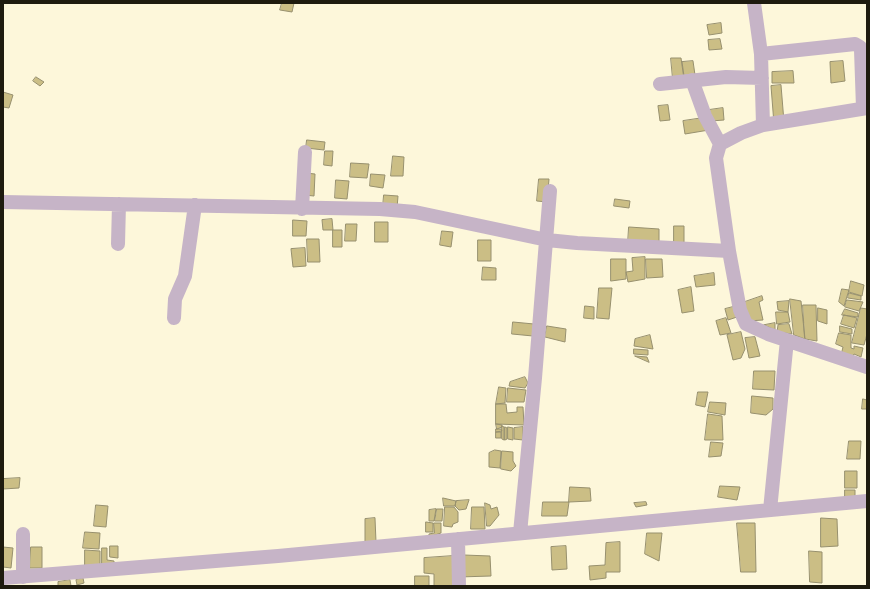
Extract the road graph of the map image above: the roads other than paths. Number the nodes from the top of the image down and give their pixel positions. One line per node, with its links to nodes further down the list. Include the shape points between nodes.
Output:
1 (754, 3): 2 (street)
2 (761, 54): 3 (street); 6 (street, via 858,45 861,50)
3 (762, 78): 4 (street, via 726,77); 7 (street)
4 (692, 80): 5 (street); 8 (street, via 705,116)
5 (660, 84)
6 (865, 108): 7 (street)
7 (763, 125): 8 (street)
8 (720, 144): 17 (street, via 716,158)
9 (305, 152): 14 (street)
10 (550, 191): 15 (street)
11 (3, 202): 12 (street)
12 (120, 204): 13 (street); 16 (street)
13 (195, 205): 14 (street); 18 (street, via 185,276 175,299)
14 (302, 209): 15 (street, via 380,209 415,212)
15 (547, 240): 17 (street); 23 (street)
16 (118, 244)
17 (729, 251): 19 (street, via 744,321 768,334)
18 (174, 318)
19 (787, 340): 20 (street); 22 (street)
20 (867, 367)
21 (867, 501): 22 (street)
22 (770, 510): 23 (street)
23 (520, 533): 25 (street)
24 (23, 534): 26 (street)
25 (458, 539): 26 (street); 28 (street)
26 (23, 577): 27 (street)
27 (3, 578)
28 (459, 586)

